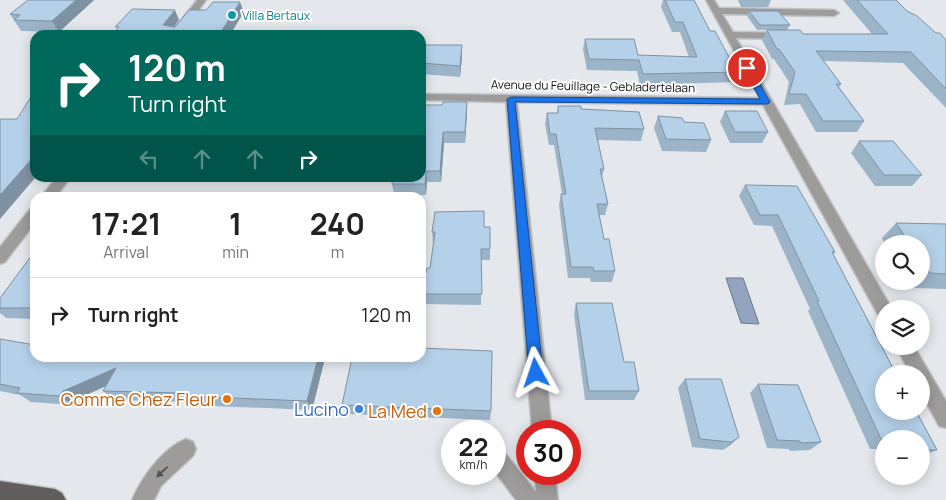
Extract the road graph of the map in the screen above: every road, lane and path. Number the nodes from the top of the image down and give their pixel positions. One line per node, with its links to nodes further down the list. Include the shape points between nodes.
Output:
1 (202, 0): 4 (street)
2 (713, 6): 3 (street); 5 (street)
3 (834, 13)
4 (179, 30)
5 (729, 35): 6 (street); 9 (street)
6 (799, 36)
7 (426, 97): 8 (street, Avenue du Feuillage - Gebladertelaan)
8 (511, 99): 9 (street, Avenue du Feuillage - Gebladertelaan); 15 (street)
9 (765, 102): 12 (street)
10 (30, 219): 11 (street)
11 (0, 258)
12 (878, 300)
13 (930, 391): 14 (street)
14 (946, 419)
15 (541, 420)
16 (186, 448): 21 (street, one-way to 21, via 154,479)
17 (506, 470): 22 (street)
18 (546, 485): 23 (street)
19 (0, 491): 20 (main road)
20 (55, 500)
21 (143, 500)
22 (529, 500)
23 (547, 500)

